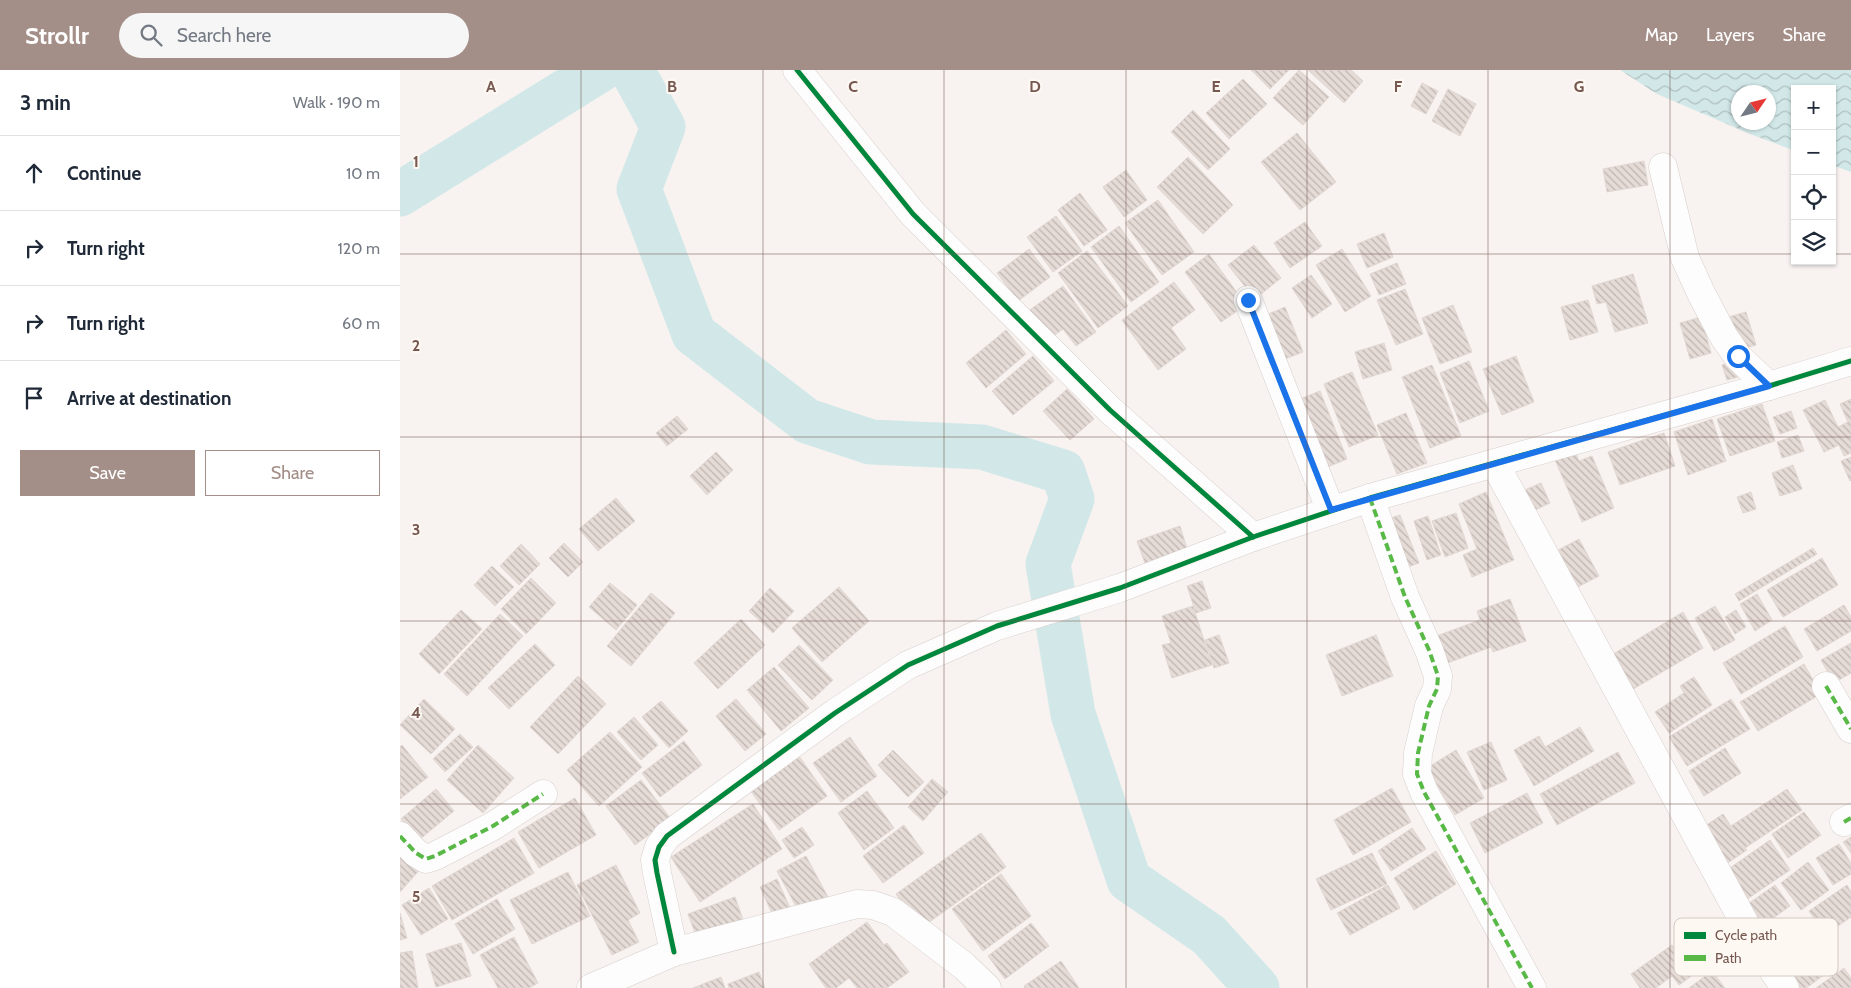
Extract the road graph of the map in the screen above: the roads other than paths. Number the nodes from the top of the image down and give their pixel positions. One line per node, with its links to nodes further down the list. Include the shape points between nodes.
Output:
1 (797, 70): 9 (street, via 913,214 1110,410)
2 (1663, 167): 5 (street, via 1685,258 1700,293 1738,356)
3 (1248, 300): 8 (street)
4 (1851, 361): 5 (street)
5 (1769, 386): 6 (street)
6 (1495, 464): 7 (street); 14 (street)
7 (1370, 498): 8 (street); 19 (street, via 1405,597 1438,676 1418,753 1417,774)
8 (1331, 510): 9 (street)
9 (1253, 537): 15 (street, via 1120,588 997,626 908,665 834,713 667,836 659,847 656,873)
10 (1826, 686): 11 (street)
11 (1851, 729)
12 (543, 794): 13 (street, via 493,826 426,859)
13 (400, 836)
14 (1742, 918)
15 (674, 952): 17 (street); 18 (street, via 857,904 873,905 893,912 964,966)
16 (1777, 976): 20 (street)
17 (591, 988)
18 (987, 988)
19 (1532, 988)
20 (1785, 988)

